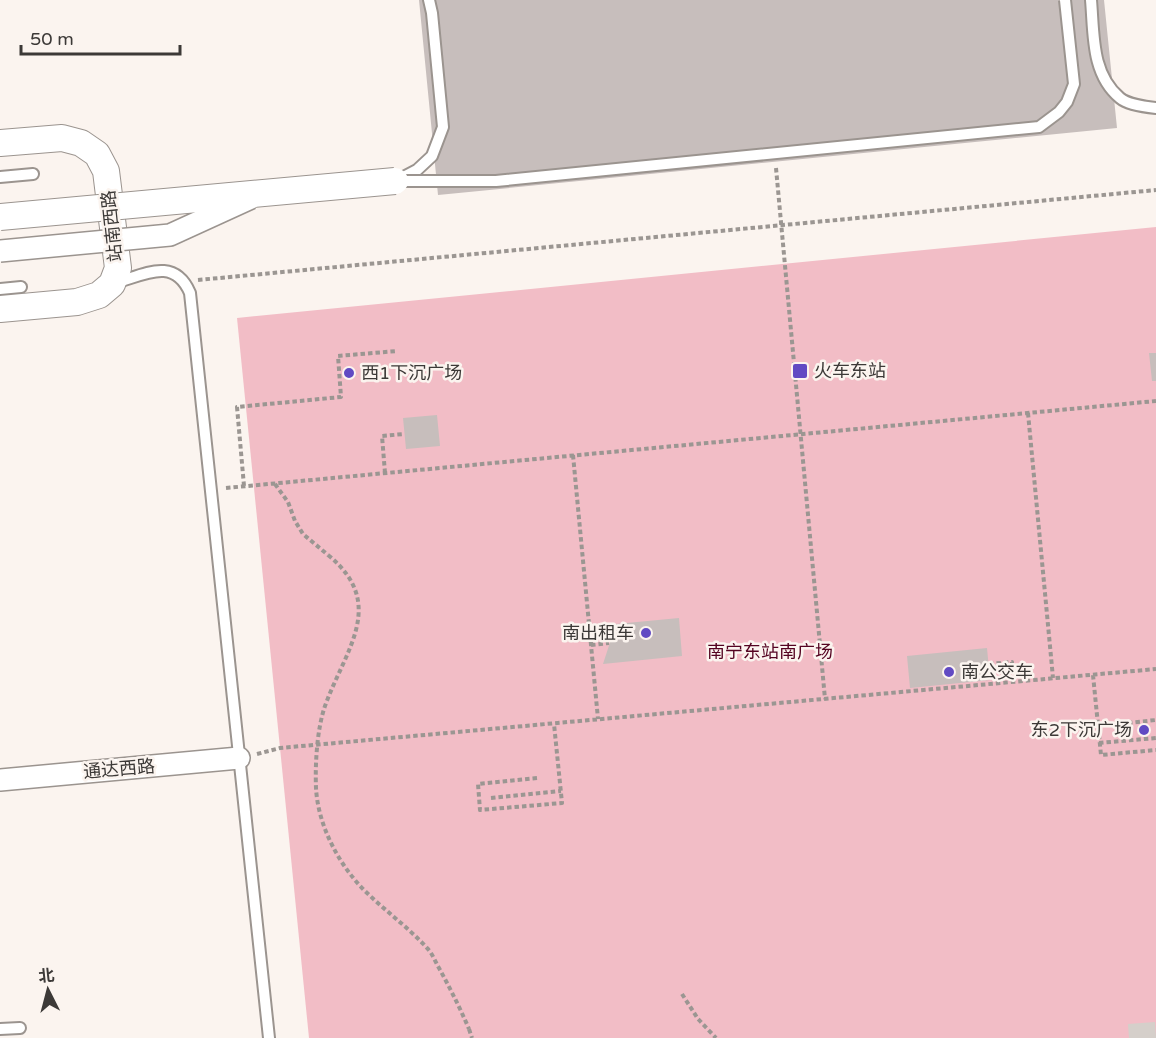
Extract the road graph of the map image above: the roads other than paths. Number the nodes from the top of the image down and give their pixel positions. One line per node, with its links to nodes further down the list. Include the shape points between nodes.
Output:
1 (429, 0): 5 (lane)
2 (437, 0): 5 (lane)
3 (1065, 0): 10 (lane, bridge, via 1074,84 1067,102 1039,128 496,181)
4 (1090, 0): 6 (lane, via 1100,74 1121,99)
5 (432, 13): 10 (lane, via 443,127 432,156 417,170)
6 (1156, 108)
7 (0, 143): 14 (street, 站南西路, via 62,138 81,143 97,154 106,171 118,268)
8 (33, 174): 9 (lane)
9 (0, 177)
10 (395, 181): 11 (street, bridge)
11 (259, 194): 12 (street, bridge); 13 (street, bridge, via 170,235)
12 (0, 217)
13 (0, 251)
14 (112, 284): 17 (street, 站南西路, via 99,295 76,302); 18 (lane, via 162,270 184,281 190,293)
15 (21, 287): 16 (lane)
16 (0, 289)
17 (0, 309)
18 (239, 758): 19 (street, 通达西路); 22 (lane)
19 (0, 780)
20 (20, 1028): 21 (lane)
21 (0, 1029)
22 (269, 1038)

